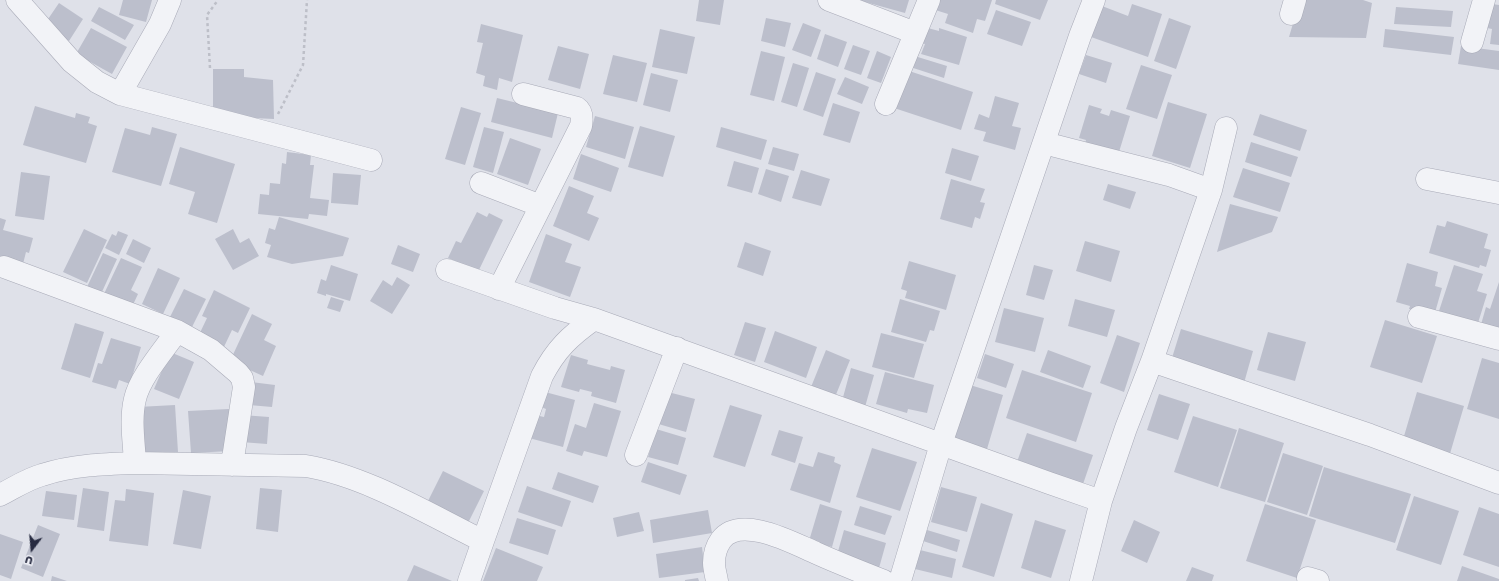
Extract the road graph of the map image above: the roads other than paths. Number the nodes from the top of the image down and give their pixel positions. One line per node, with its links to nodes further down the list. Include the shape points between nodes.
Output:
1 (17, 0): 9 (street, via 72,62 97,82)
2 (170, 0): 9 (street, via 160,24)
3 (829, 0): 7 (street)
4 (929, 0): 7 (street)
5 (1094, 0): 13 (street)
6 (1484, 0): 8 (street)
7 (915, 33): 11 (street)
8 (1472, 42)
9 (120, 94): 14 (street)
10 (523, 94): 19 (street, via 578,108 582,119 581,126)
11 (886, 104)
12 (1226, 128): 17 (street)
13 (1044, 143): 17 (street, via 1169,175); 29 (street)
14 (371, 160)
15 (1427, 179): 18 (street)
16 (481, 184): 19 (street)
17 (1211, 190): 28 (street)
18 (1499, 193)
19 (541, 206): 22 (street)
20 (4, 267): 25 (street)
21 (447, 270): 22 (street)
22 (499, 289): 24 (street)
23 (1419, 317): 26 (street)
24 (594, 319): 27 (street); 36 (street, via 565,342 551,359 542,376)
25 (177, 331): 31 (street, via 139,386 135,398 132,423); 32 (street, via 210,350 242,378 244,387)
26 (1499, 340)
27 (677, 348): 29 (street); 30 (street)
28 (1152, 361): 33 (street, via 1370,435); 35 (street)
29 (941, 444): 35 (street); 40 (street)
30 (636, 455)
31 (135, 463): 32 (street); 34 (street, via 61,470 22,483)
32 (232, 465): 36 (street, via 306,466 322,469 382,491)
33 (1499, 484)
34 (0, 496)
35 (1101, 501): 41 (street)
36 (483, 541): 37 (street)
37 (470, 581)
38 (717, 581): 39 (street, via 714,563 719,542 731,531 747,529 770,535)
39 (884, 581)
40 (900, 581)
41 (1081, 581)

